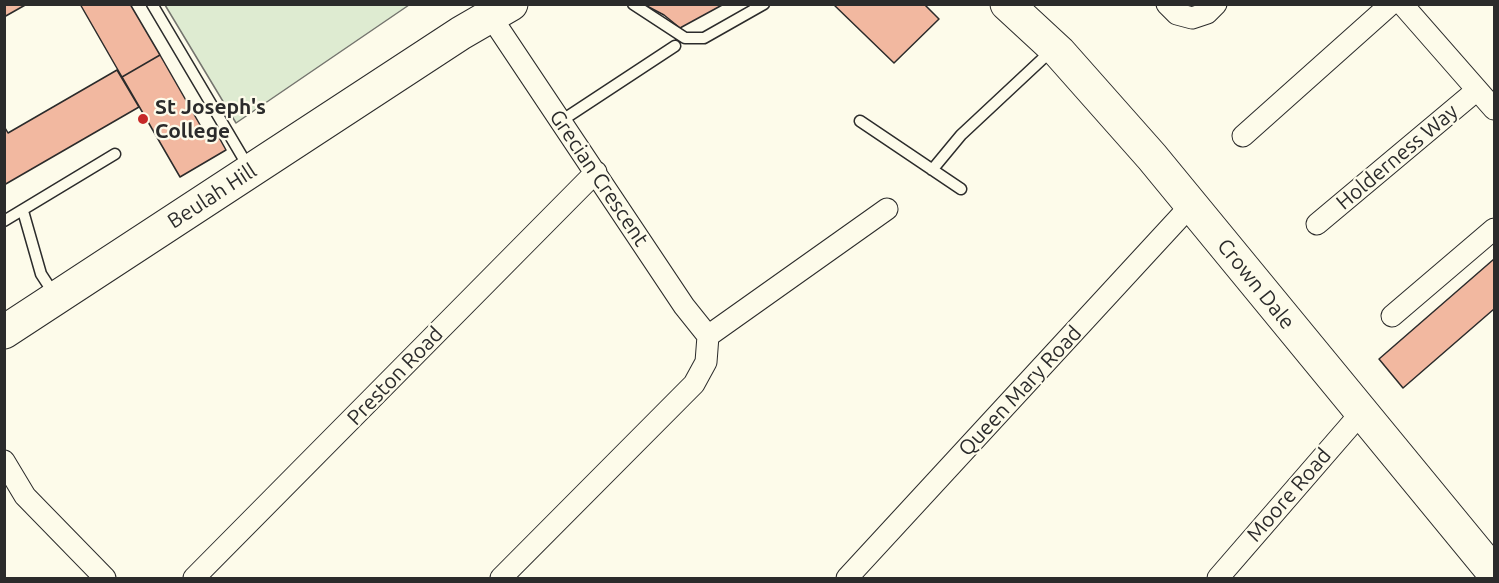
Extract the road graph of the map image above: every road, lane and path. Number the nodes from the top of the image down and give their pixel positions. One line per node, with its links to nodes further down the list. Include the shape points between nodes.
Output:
1 (152, 4): 19 (lane)
2 (633, 4): 3 (lane, via 685,38 704,38)
3 (764, 4)
4 (1007, 4): 11 (main road, Crown Dale)
5 (1167, 4): 6 (street, via 1176,15 1192,18 1207,13)
6 (1216, 4)
7 (1391, 4): 16 (street)
8 (1402, 4): 12 (street, Holderness Way)
9 (501, 11): 14 (street, Grecian Crescent); 19 (main road, Beulah Hill, via 461,33)
10 (675, 46): 14 (lane)
11 (1054, 48): 18 (lane, via 961,135); 22 (main road, Crown Dale)
12 (1477, 90): 13 (street, Holderness Way); 26 (street, Holderness Way)
13 (1494, 109)
14 (561, 121): 20 (street, Grecian Crescent)
15 (860, 122): 18 (lane)
16 (1242, 136)
17 (115, 153): 24 (lane)
18 (932, 170): 21 (lane)
19 (251, 171): 28 (main road, Beulah Hill)
20 (596, 172): 31 (street, Grecian Crescent); 36 (street, Preston Road)
21 (961, 189)
22 (1192, 204): 32 (main road, Crown Dale); 38 (street, Queen Mary Road)
23 (887, 209): 31 (street)
24 (23, 211): 25 (lane); 28 (lane, via 41,274)
25 (4, 221)
26 (1317, 224)
27 (1494, 229): 29 (street)
28 (56, 297): 30 (main road, Beulah Hill)
29 (1392, 316)
30 (4, 332)
31 (708, 336): 37 (street, via 706,362 694,384)
32 (1361, 413): 34 (main road, Crown Dale); 39 (street, Moore Road)
33 (4, 461): 35 (street, via 25,496)
34 (1494, 573)
35 (105, 579)
36 (194, 579)
37 (501, 579)
38 (847, 579)
39 (1218, 579)

